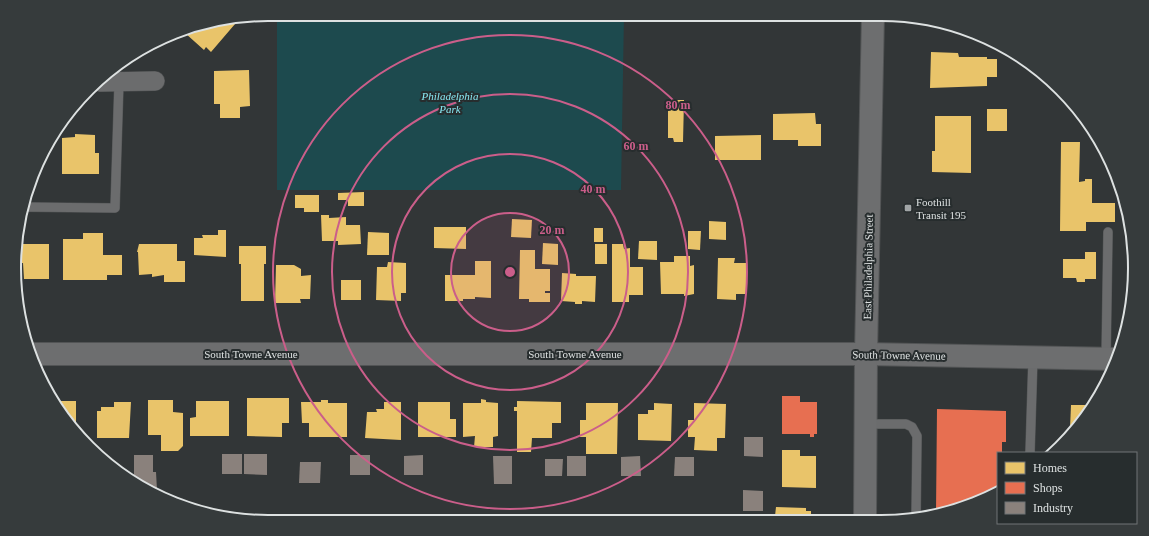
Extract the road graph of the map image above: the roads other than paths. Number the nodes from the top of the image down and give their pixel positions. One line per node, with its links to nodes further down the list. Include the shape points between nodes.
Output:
1 (873, 21): 8 (street, East Philadelphia Street)
2 (155, 81): 4 (street)
3 (105, 82): 4 (street)
4 (119, 82): 5 (lane, via 115,208)
5 (28, 207)
6 (1108, 232): 9 (lane)
7 (37, 354): 8 (street, South Towne Avenue)
8 (866, 354): 10 (street, South Towne Avenue); 12 (street, East Philadelphia Street)
9 (1112, 355)
10 (1033, 358): 11 (street, South Towne Avenue); 13 (lane)
11 (1111, 359)
12 (866, 424): 14 (lane, via 906,424 912,427 917,436); 15 (street, East Philadelphia Street)
13 (1030, 452)
14 (916, 512)
15 (865, 515)

